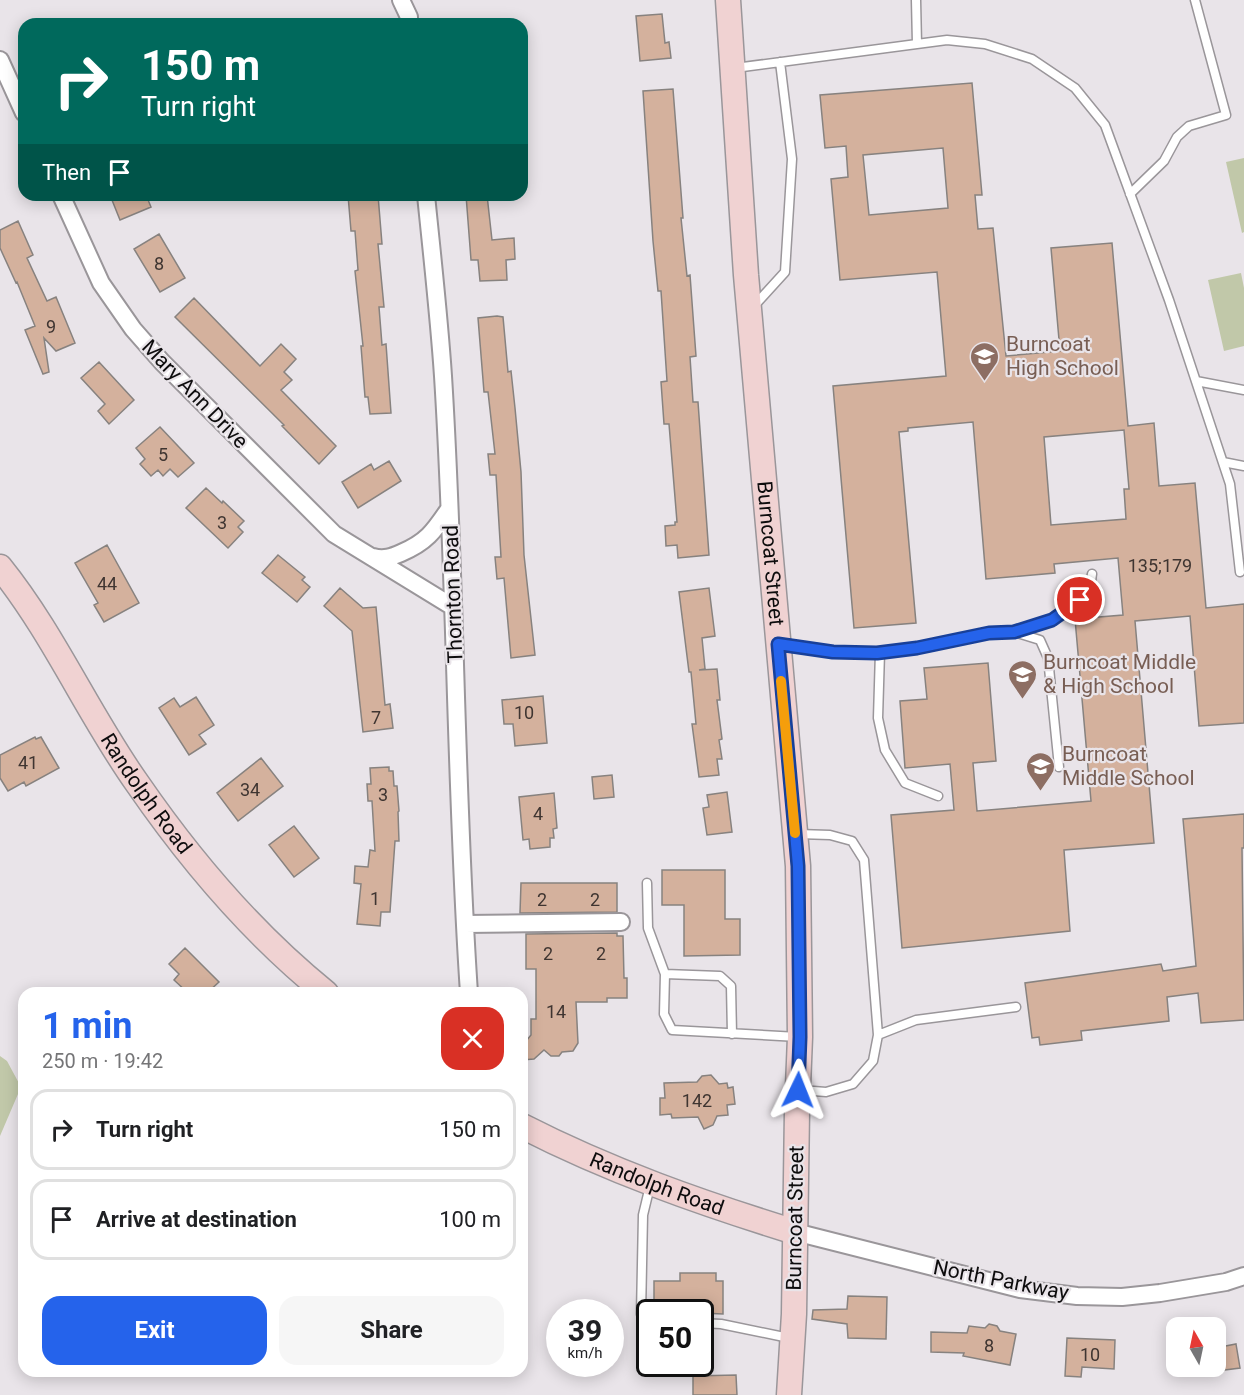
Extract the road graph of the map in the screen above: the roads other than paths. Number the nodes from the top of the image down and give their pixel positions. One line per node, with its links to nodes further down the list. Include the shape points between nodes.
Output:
1 (401, 0): 5 (street)
2 (728, 0): 9 (main road, Burncoat Street)
3 (916, 0): 6 (lane)
4 (1195, 0): 11 (lane, via 1226,115 1189,126 1164,161)
5 (409, 18)
6 (917, 44): 8 (lane); 11 (lane, via 947,40 986,45 1032,59 1075,88 1105,125)
7 (0, 60): 10 (street)
8 (780, 62): 9 (lane); 14 (lane, via 792,159 785,272)
9 (732, 68): 14 (main road, Burncoat Street)
10 (18, 100)
11 (1130, 194): 15 (lane)
12 (64, 201): 20 (street, Mary Ann Drive, via 101,283 133,329 309,512 334,534)
13 (427, 201): 19 (street, Thornton Road, via 443,374)
14 (750, 310): 26 (main road, Burncoat Street)
15 (1196, 381): 16 (lane); 17 (lane)
16 (1244, 390)
17 (1223, 462): 18 (lane); 21 (lane, via 1230,484)
18 (1244, 466)
19 (449, 509): 20 (street, via 433,533 419,545 382,559); 24 (street, Thornton Road)
20 (373, 557): 24 (street, Mary Ann Drive)
21 (1241, 565)
22 (0, 567): 35 (main road, Randolph Road, via 41,626 136,783 191,855 252,924)
23 (1092, 574): 25 (lane, via 1089,591 1080,600 1052,620)
24 (453, 606): 33 (street, Thornton Road)
25 (1014, 632): 27 (lane); 28 (lane, via 1040,640 1048,658)
26 (778, 644): 27 (lane, via 833,652); 30 (main road, Burncoat Street)
27 (880, 652): 29 (lane, via 878,718 885,750 904,783)
28 (1059, 767)
29 (938, 796)
30 (795, 834): 39 (lane, via 830,835 852,842 864,860); 40 (main road, Burncoat Street)
31 (647, 883): 34 (lane, via 648,928)
32 (621, 922): 33 (street)
33 (465, 924): 36 (street, Thornton Road)
34 (665, 974): 38 (lane, via 720,976 731,986); 38 (lane, via 664,1014 672,1030)
35 (320, 987)
36 (469, 987)
37 (1016, 1007): 39 (lane, via 916,1020)
38 (732, 1034): 40 (lane)
39 (878, 1035): 41 (lane, via 873,1061 853,1084 826,1092)
40 (800, 1037): 41 (main road, Burncoat Street)
41 (798, 1090): 44 (main road, Burncoat Street)
42 (528, 1129): 43 (main road, Randolph Road)
43 (650, 1184): 44 (main road, Randolph Road); 46 (lane, via 643,1215)
44 (795, 1232): 45 (street, North Parkway, via 1020,1289 1077,1296 1122,1298 1179,1291); 48 (main road, Burncoat Street)
45 (1244, 1276)
46 (641, 1299)
47 (714, 1324): 48 (lane)
48 (792, 1339): 49 (main road, Burncoat Street)
49 (789, 1395)

